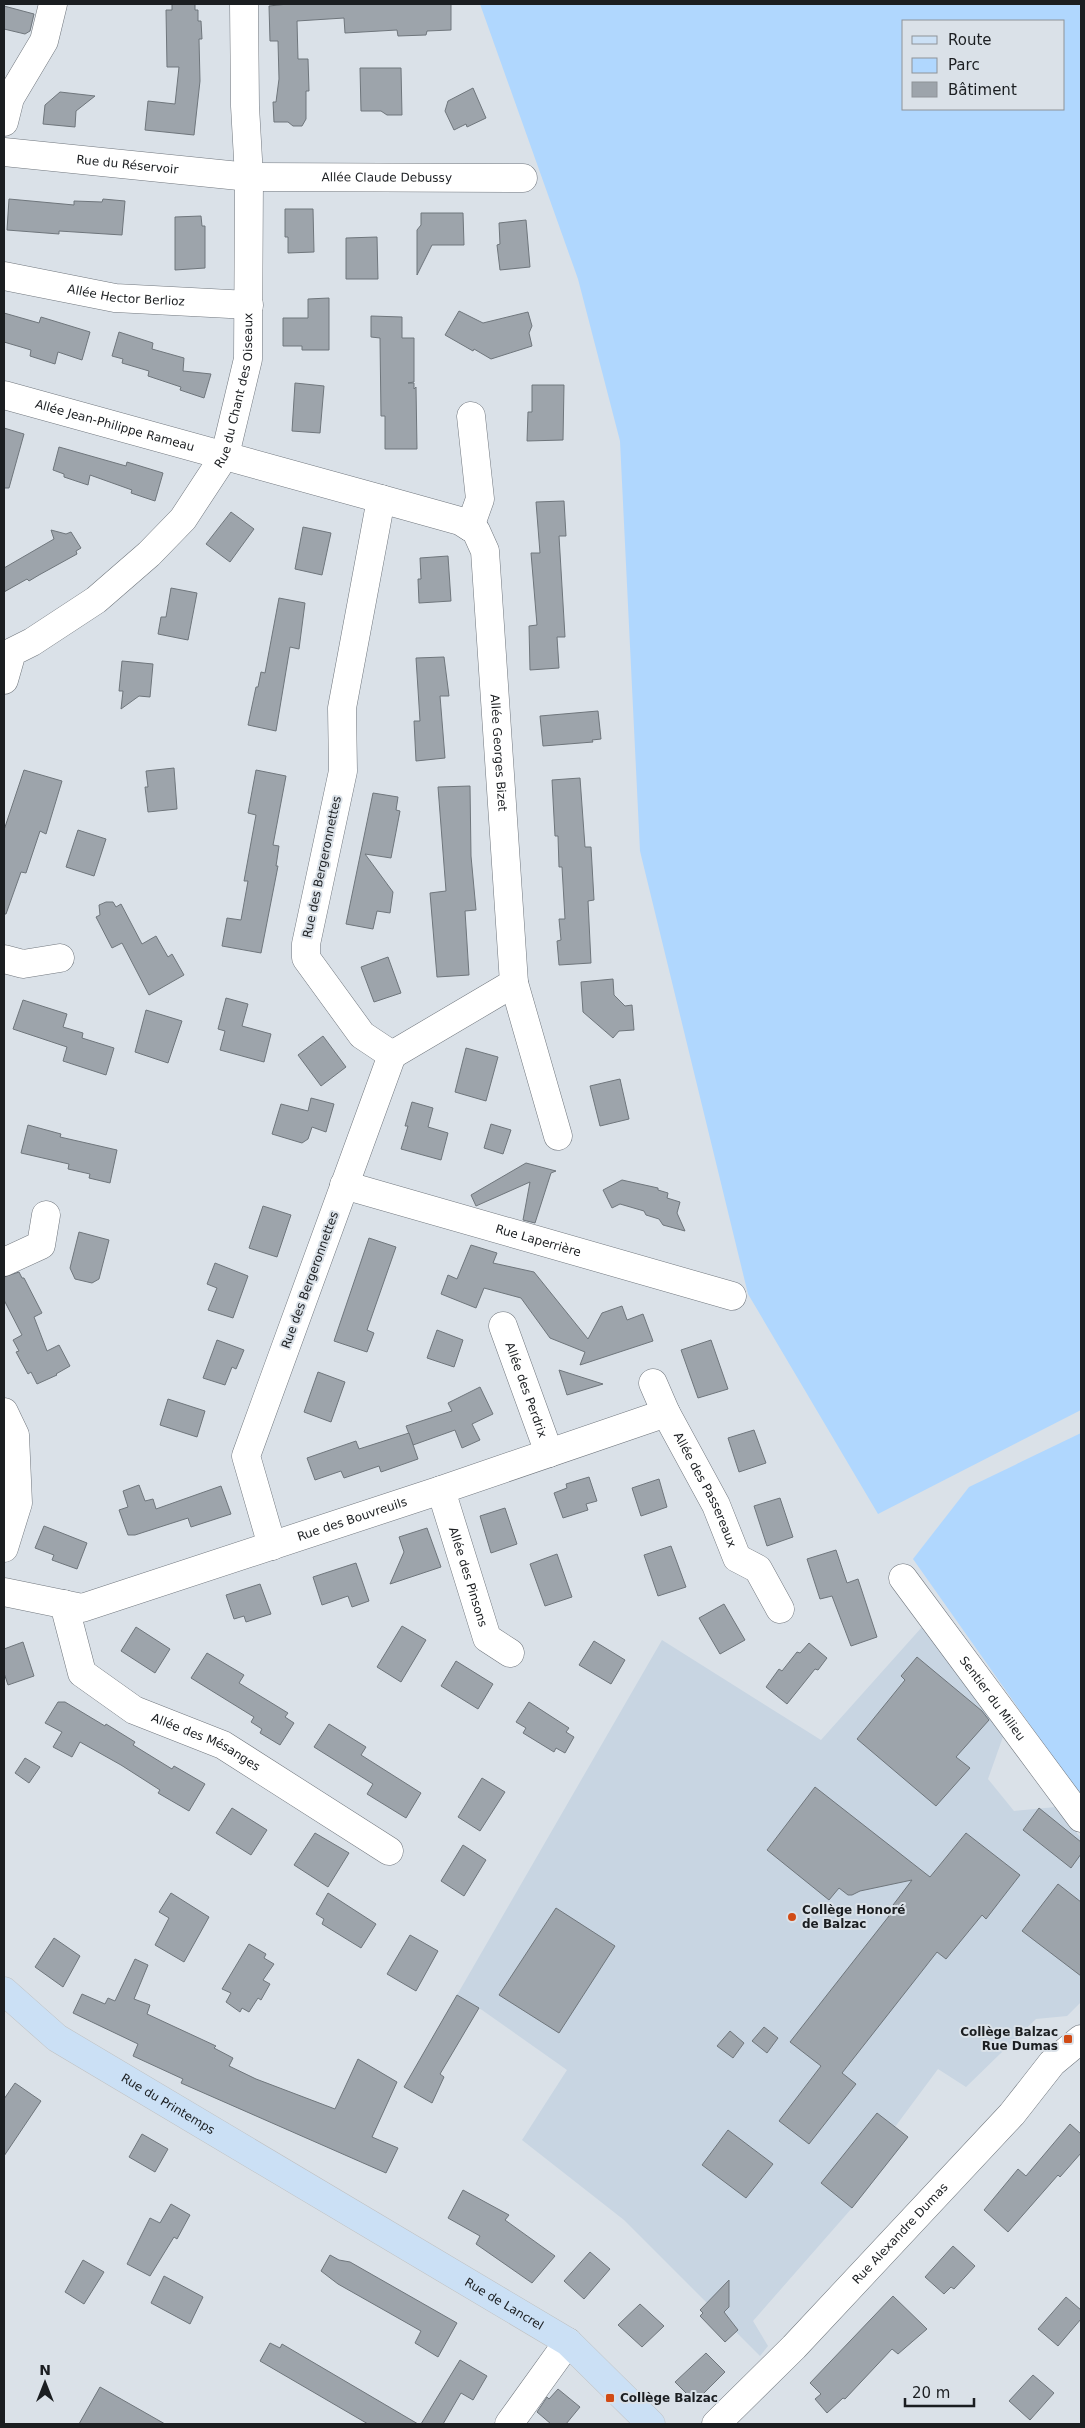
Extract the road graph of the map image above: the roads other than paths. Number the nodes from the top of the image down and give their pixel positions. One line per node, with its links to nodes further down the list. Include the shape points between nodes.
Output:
1 (53, 4): 3 (street, via 44,41 10,98)
2 (244, 4): 5 (street, Rue du Chant des Oiseaux)
3 (4, 122)
4 (4, 152): 5 (street, Rue du Réservoir)
5 (249, 177): 6 (street, Allée Claude Debussy); 8 (street, Rue du Chant des Oiseaux)
6 (523, 178)
7 (4, 276): 8 (street, Allée Hector Berlioz, via 115,298)
8 (249, 305): 11 (street, Rue du Chant des Oiseaux, via 248,359)
9 (4, 396): 11 (street, Allée Jean-Philippe Rameau)
10 (471, 416): 13 (street, via 480,499)
11 (225, 455): 12 (street); 14 (street, Rue du Chant des Oiseaux, via 183,518 149,554 96,600 32,642)
12 (381, 499): 13 (street, via 460,521); 19 (street, Rue des Bergeronnettes, via 342,708 343,771 306,944 306,958 362,1035)
13 (470, 527): 18 (street, Allée Georges Bizet, via 476,531 485,551)
14 (8, 651): 15 (street, Rue du Chant des Oiseaux)
15 (4, 680)
16 (60, 958): 17 (street, via 23,964)
17 (4, 959)
18 (514, 983): 19 (street); 20 (street, Allée Georges Bizet)
19 (392, 1055): 21 (street, Rue des Bergeronnettes)
20 (558, 1136)
21 (344, 1185): 24 (street, Rue Laperrière); 31 (street, Rue des Bergeronnettes, via 246,1456)
22 (46, 1214): 23 (street, via 41,1245)
23 (4, 1262)
24 (732, 1296)
25 (503, 1326): 29 (street, Allée des Perdrix)
26 (653, 1383): 28 (street)
27 (4, 1412): 32 (street, via 15,1435 18,1503)
28 (666, 1413): 29 (street, Rue des Bouvreuils); 36 (street, Allée des Passereaux, via 716,1505 737,1558 758,1569)
29 (549, 1453): 30 (street, Rue des Bouvreuils)
30 (441, 1490): 31 (street, Rue des Bouvreuils); 37 (street, Allée des Pinsons, via 486,1638)
31 (272, 1546): 35 (street, Rue des Bouvreuils, via 82,1608)
32 (4, 1548)
33 (903, 1578): 38 (street, Sentier du Milieu)
34 (4, 1592): 35 (street, Rue des Bouvreuils)
35 (64, 1604): 39 (street, Allée des Mésanges, via 82,1673 134,1710 223,1746)
36 (780, 1609)
37 (510, 1653)
38 (1081, 1818)
39 (389, 1851)
40 (4, 1991): 42 (main road, Rue du Printemps, via 57,2038)
41 (1081, 2039): 46 (street, Rue Alexandre Dumas, via 1052,2063 1012,2114 794,2348)
42 (340, 2206): 43 (main road, Rue de Lancrel)
43 (568, 2342): 44 (street); 45 (main road, Rue de Lancrel)
44 (509, 2424)
45 (651, 2424)
46 (716, 2424)

